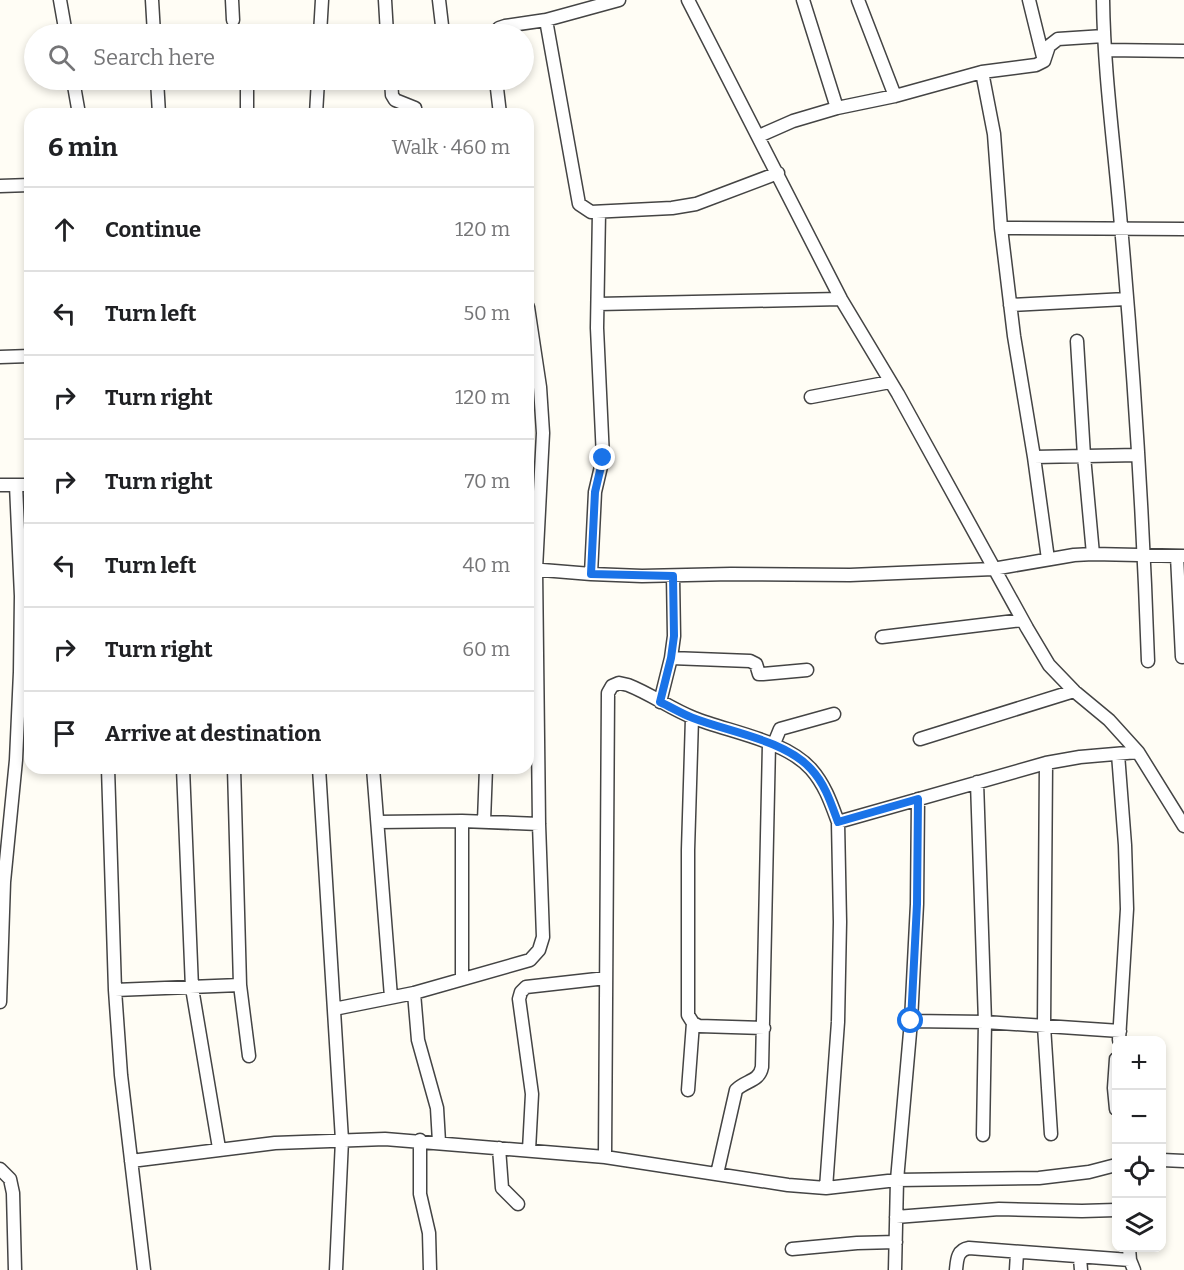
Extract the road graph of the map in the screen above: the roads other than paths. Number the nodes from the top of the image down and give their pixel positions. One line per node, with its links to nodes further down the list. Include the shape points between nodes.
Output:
1 (60, 0): 15 (street)
2 (152, 0): 16 (street)
3 (232, 0): 13 (street)
4 (322, 0): 17 (street)
5 (385, 0): 18 (street)
6 (439, 0): 19 (street)
7 (619, 0): 14 (street)
8 (688, 0): 40 (street)
9 (803, 0): 39 (street)
10 (858, 0): 32 (street)
11 (1029, 0): 24 (street)
12 (1104, 0): 21 (street)
13 (233, 20)
14 (546, 20): 20 (street); 44 (street, via 579,204)
15 (64, 24)
16 (153, 24)
17 (321, 24)
18 (386, 24)
19 (442, 24)
20 (519, 24)
21 (1104, 36): 22 (street); 24 (street, via 1058,39)
22 (1105, 50): 23 (street); 46 (street)
23 (1184, 51)
24 (1044, 61): 25 (street)
25 (982, 72): 32 (street); 45 (street, via 994,134)
26 (75, 90): 33 (street)
27 (158, 90): 34 (street)
28 (247, 90): 35 (street)
29 (317, 90): 36 (street)
30 (392, 90): 37 (street, via 395,100)
31 (497, 90): 38 (street)
32 (895, 96): 39 (street)
33 (78, 108)
34 (159, 108)
35 (247, 108)
36 (316, 108)
37 (415, 108)
38 (499, 108)
39 (837, 108): 40 (street)
40 (759, 136): 41 (street)
41 (778, 173): 44 (street, via 696,204); 49 (street)
42 (24, 185): 43 (street)
43 (0, 186)
44 (599, 212): 50 (street)
45 (1001, 228): 46 (street); 51 (street)
46 (1121, 228): 47 (street); 48 (street)
47 (1184, 228)
48 (1126, 298): 51 (street); 58 (street)
49 (841, 299): 50 (street); 56 (street)
50 (598, 304): 71 (street, via 603,458 595,492)
51 (1010, 304): 60 (street)
52 (1077, 341): 59 (street)
53 (534, 347): 64 (street, via 543,433)
54 (24, 356): 55 (street)
55 (0, 357)
56 (890, 382): 57 (street); 70 (street)
57 (811, 397)
58 (1138, 455): 59 (street); 66 (street)
59 (1084, 456): 60 (street); 65 (street)
60 (1034, 457): 68 (street)
61 (0, 484): 62 (street)
62 (16, 485): 63 (street); 110 (street, via 20,672 4,882)
63 (24, 485)
64 (534, 544)
65 (1093, 554): 66 (street); 68 (street)
66 (1145, 555): 67 (street); 78 (street)
67 (1180, 556): 76 (street)
68 (1048, 559): 70 (street)
69 (534, 569): 71 (street)
70 (993, 569): 72 (street); 73 (street)
71 (591, 574): 72 (street)
72 (673, 576): 77 (street)
73 (1022, 620): 74 (street); 80 (street, via 1049,665)
74 (882, 637)
75 (534, 642): 101 (street)
76 (1182, 657)
77 (671, 658): 79 (street, via 750,661 763,674); 81 (street)
78 (1148, 661)
79 (807, 670)
80 (1074, 691): 84 (street); 86 (street, via 1109,720)
81 (660, 702): 83 (street); 103 (street, via 628,685 612,686 608,693)
82 (834, 714): 85 (street, via 780,729)
83 (692, 718): 85 (street); 114 (street, via 688,1015)
84 (920, 738)
85 (771, 745): 100 (street, via 810,768 826,790); 116 (street)
86 (1138, 752): 87 (street); 102 (street)
87 (1118, 753): 88 (street); 117 (street, via 1127,909)
88 (1046, 763): 95 (street); 115 (street)
89 (108, 774): 107 (street)
90 (183, 774): 106 (street)
91 (234, 774): 105 (street)
92 (319, 774): 111 (street)
93 (374, 774): 99 (street)
94 (486, 774): 98 (street)
95 (977, 782): 96 (street); 113 (street)
96 (918, 799): 100 (street); 112 (street)
97 (462, 820): 98 (street); 99 (street); 104 (street)
98 (484, 821): 101 (street)
99 (378, 822): 109 (street)
100 (838, 822): 136 (street, via 838,1022)
101 (539, 824): 104 (street, via 543,937 539,950 530,960)
102 (1184, 826)
103 (606, 978): 127 (street, via 526,987 521,992 532,1094); 128 (street)
104 (462, 979): 108 (street)
105 (240, 985): 106 (street); 118 (street)
106 (192, 988): 107 (street); 125 (street)
107 (115, 990): 130 (street)
108 (414, 993): 109 (street); 124 (street, via 418,1040 435,1097)
109 (391, 997): 111 (street)
110 (0, 1002)
111 (334, 1009): 122 (street)
112 (911, 1021): 113 (street); 135 (street)
113 (985, 1022): 115 (street); 121 (street)
114 (693, 1023): 116 (street); 119 (street)
115 (1044, 1026): 117 (street); 120 (street)
116 (764, 1029): 134 (street, via 760,1075 736,1090)
117 (1120, 1036)
118 (249, 1056)
119 (688, 1090)
120 (1051, 1134)
121 (983, 1135)
122 (342, 1140): 123 (street); 125 (street); 147 (street)
123 (420, 1140): 124 (street); 148 (street, via 420,1194 429,1233)
124 (439, 1142): 126 (street)
125 (219, 1148): 130 (street)
126 (499, 1148): 127 (street); 137 (street, via 502,1188)
127 (529, 1150): 128 (street)
128 (604, 1157): 134 (street)
129 (1166, 1160): 131 (street)
130 (131, 1161): 146 (street)
131 (1184, 1161)
132 (1112, 1166): 135 (street, via 1039,1178)
133 (0, 1168): 145 (street, via 10,1179 13,1193)
134 (717, 1174): 136 (street)
135 (897, 1180): 136 (street); 139 (street)
136 (826, 1188)
137 (518, 1204)
138 (1112, 1210): 139 (street, via 999,1209)
139 (896, 1217): 140 (street)
140 (896, 1242): 141 (street); 149 (street)
141 (792, 1249)
142 (1017, 1253): 144 (street); 150 (street, via 964,1249); 151 (street)
143 (1131, 1259): 144 (street)
144 (1080, 1264)
145 (15, 1270)
146 (144, 1270)
147 (336, 1270)
148 (430, 1270)
149 (896, 1270)
150 (956, 1270)
151 (1016, 1270)

